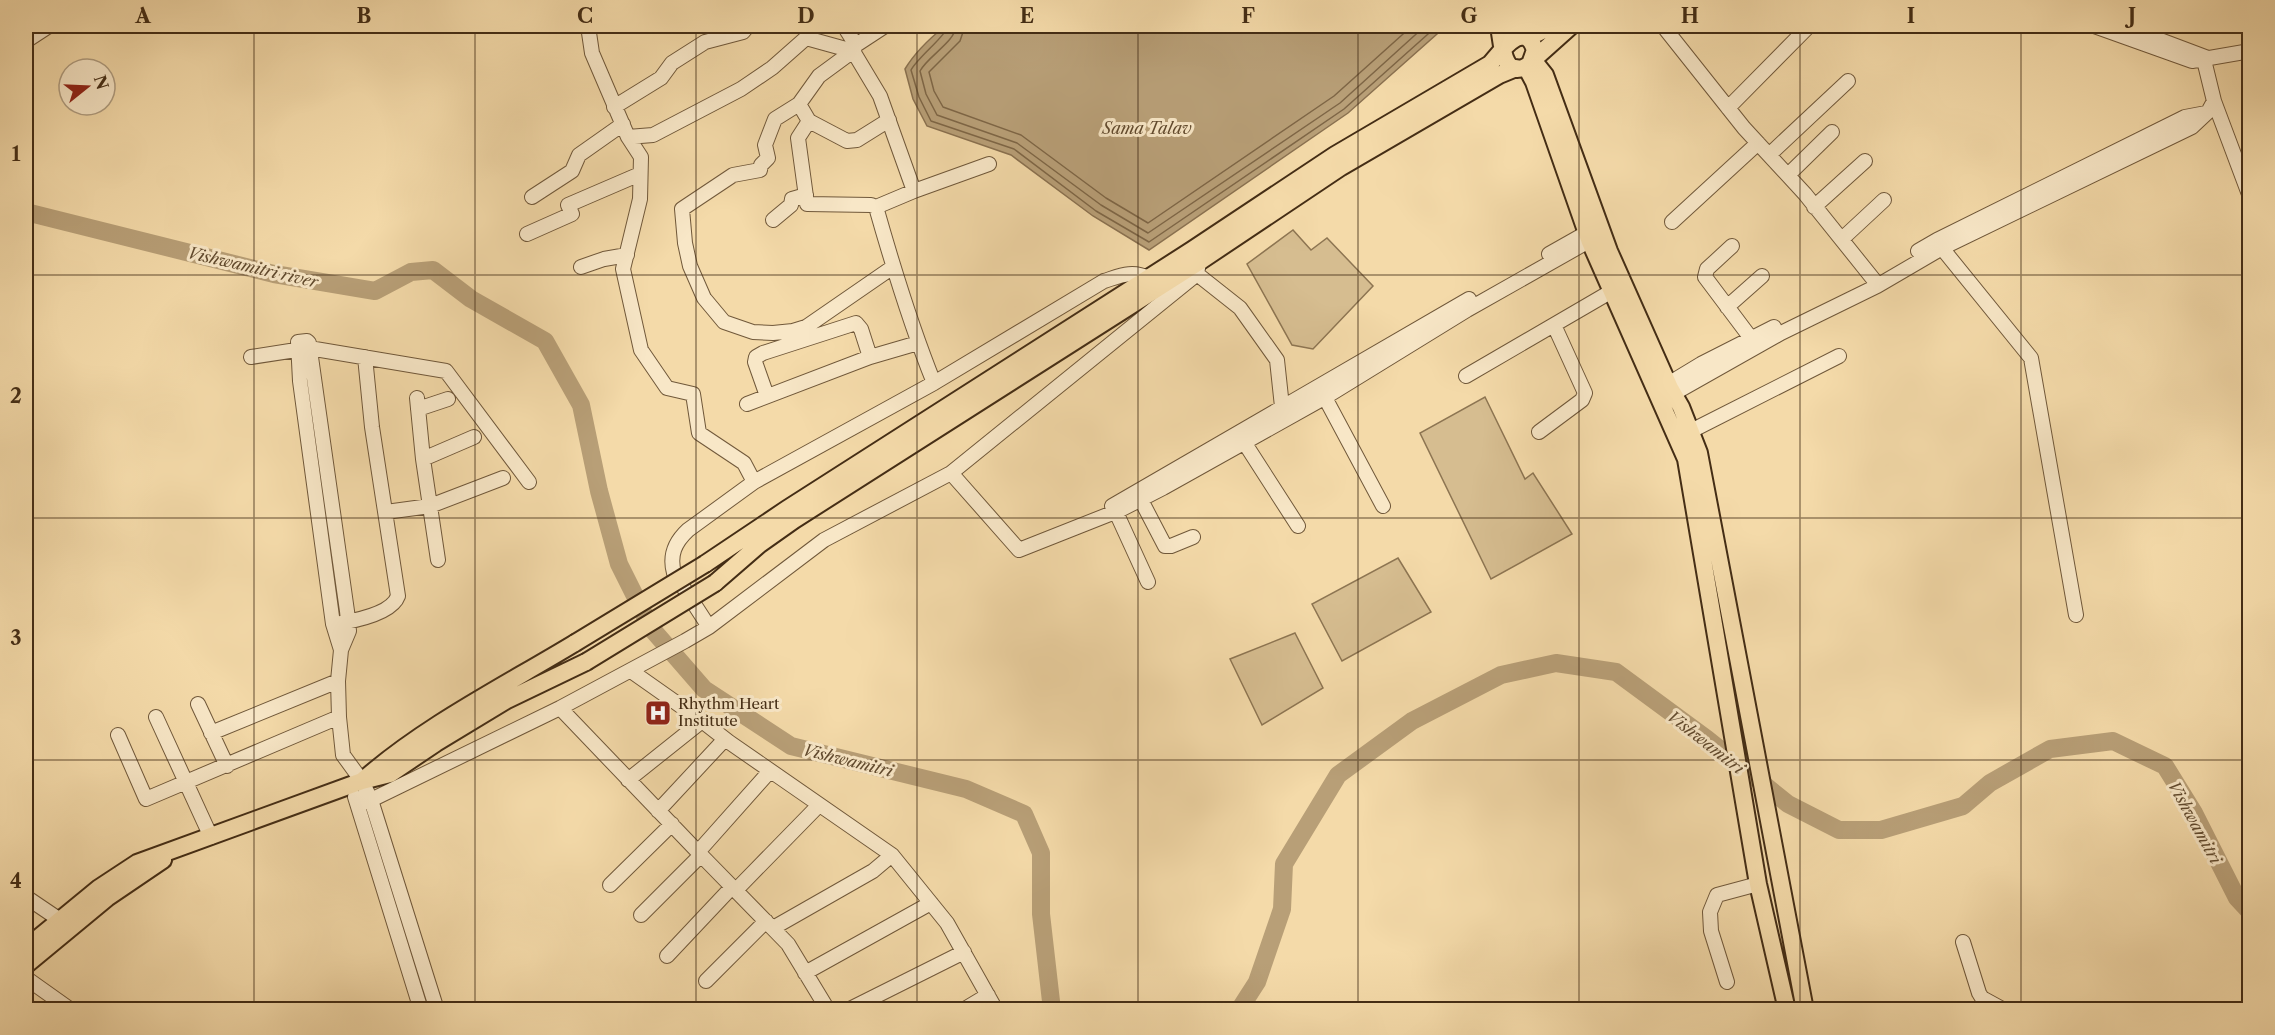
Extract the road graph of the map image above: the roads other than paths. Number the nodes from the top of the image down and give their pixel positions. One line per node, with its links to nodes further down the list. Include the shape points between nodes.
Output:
1 (49, 26): 14 (street)
2 (588, 26): 22 (street, via 592,53)
3 (748, 26): 22 (street, via 743,32 705,42 672,63 661,78)
4 (844, 26): 15 (street)
5 (885, 26): 15 (street)
6 (1499, 26): 16 (main road)
7 (1551, 26): 13 (main road, via 1538,33)
8 (1571, 26): 19 (main road)
9 (1663, 26): 24 (street)
10 (1809, 26): 24 (street)
11 (2094, 26): 18 (street, via 2192,61)
12 (2123, 26): 18 (street)
13 (1517, 31): 16 (main road); 19 (main road, via 1533,46 1535,56)
14 (26, 40)
15 (855, 48): 21 (street, via 819,76); 25 (street); 28 (street, via 806,38 741,89 653,135)
16 (1504, 48): 19 (main road, via 1504,59 1511,67); 27 (main road, via 1490,64)
17 (2250, 51): 18 (street)
18 (2207, 59): 23 (street)
19 (1525, 65): 27 (main road); 46 (main road, via 1545,75)
20 (1848, 81): 32 (street)
21 (800, 104): 26 (street); 53 (street, via 775,119 765,145 768,158 760,170 733,175 682,209 690,266 704,298 724,322 753,332 793,331 806,327)
22 (614, 107): 28 (street)
23 (2211, 107): 40 (street); 49 (street)
24 (1728, 108): 30 (street)
25 (889, 120): 26 (street, via 857,140 847,141); 37 (street)
26 (809, 121): 38 (street, via 798,138)
27 (1402, 124): 31 (main road)
28 (626, 130): 35 (street, via 640,157); 39 (street, via 579,155 572,171)
29 (1832, 132): 36 (street)
30 (1758, 143): 32 (street); 45 (street)
31 (1354, 151): 54 (main road); 56 (main road)
32 (1769, 155): 36 (street)
33 (1865, 161): 43 (street)
34 (989, 164): 37 (street)
35 (640, 174): 47 (street, via 568,205 572,214); 51 (street, via 640,199)
36 (1788, 175): 43 (street)
37 (915, 191): 42 (street)
38 (806, 195): 42 (street, via 807,204); 44 (street, via 792,199 791,205)
39 (532, 197)
40 (2250, 197)
41 (1884, 200): 48 (street)
42 (876, 207): 53 (street)
43 (1814, 207): 48 (street)
44 (773, 220)
45 (1672, 222)
46 (1595, 233): 58 (main road); 70 (main road); 71 (street)
47 (527, 234)
48 (1842, 239): 57 (street)
49 (1939, 244): 57 (street); 95 (street, via 2031,358)
50 (1732, 246): 59 (street, via 1705,273)
51 (627, 255): 52 (street); 85 (street, via 623,269 641,350 667,388 693,394 699,432 744,464)
52 (581, 267)
53 (893, 267): 62 (street)
54 (1198, 268): 75 (street, via 1240,308 1277,360); 82 (street); 116 (main road, bridge, via 794,520 715,583 586,662 507,700 390,774)
55 (1762, 276): 59 (street)
56 (1148, 278): 69 (street, via 1138,273 1104,281); 116 (main road, bridge, via 705,564 425,734)
57 (1876, 282): 61 (street)
58 (1612, 291): 60 (street); 70 (main road)
59 (1727, 307): 61 (street)
60 (1554, 325): 68 (street); 76 (street, via 1585,393 1582,400)
61 (1754, 342): 70 (street, via 1701,364)
62 (918, 343): 67 (street); 69 (street)
63 (303, 349): 65 (street); 66 (street); 80 (street)
64 (1839, 356): 77 (street)
65 (251, 357)
66 (365, 357): 84 (street, via 446,371); 89 (street)
67 (870, 357): 72 (street); 72 (street, via 856,323 763,353 755,362)
68 (1466, 376)
69 (934, 383): 85 (street)
70 (1666, 387): 77 (main road); 100 (main road, via 1686,459)
71 (1322, 392): 75 (street); 88 (street)
72 (767, 396): 74 (street)
73 (448, 399): 81 (street, via 418,403)
74 (747, 404)
75 (1283, 414): 79 (street); 90 (street, via 1116,502)
76 (1539, 432)
77 (1691, 432): 99 (main road, via 1699,453)
78 (474, 437): 81 (street)
79 (1244, 442): 86 (street); 91 (street)
80 (316, 452): 96 (street); 97 (street)
81 (423, 459): 87 (street)
82 (951, 473): 90 (street, via 1019,550); 98 (street, via 824,540)
83 (503, 478): 87 (street)
84 (529, 482)
85 (754, 482): 98 (street, via 688,530 674,549 674,573)
86 (1141, 500): 90 (street); 92 (street, via 1165,546)
87 (430, 506): 89 (street); 93 (street)
88 (1383, 506)
89 (386, 512): 96 (street, via 398,596 393,605)
90 (1111, 513): 94 (street)
91 (1298, 526)
92 (1193, 537)
93 (438, 560)
94 (1148, 582)
95 (2076, 615)
96 (348, 622): 97 (street); 101 (street, via 349,631)
97 (333, 624): 101 (street)
98 (709, 627): 102 (street)
99 (1734, 635): 100 (main road); 151 (main road)
100 (1716, 637): 125 (main road)
101 (341, 650): 103 (street)
102 (633, 669): 105 (street); 108 (street)
103 (338, 681): 107 (street); 109 (street)
104 (198, 704): 109 (street)
105 (560, 708): 114 (street); 117 (street)
106 (156, 717): 115 (street)
107 (339, 717): 112 (street); 116 (street, via 343,755)
108 (702, 721): 111 (street); 114 (street)
109 (210, 733): 112 (street)
110 (118, 735): 115 (street, via 146,799)
111 (725, 739): 113 (street); 119 (street)
112 (227, 766): 115 (street)
113 (770, 771): 118 (street); 123 (street)
114 (628, 780): 119 (street)
115 (185, 782): 121 (street)
116 (356, 784): 117 (street); 121 (main road)
117 (364, 802): 144 (street); 145 (street)
118 (819, 805): 124 (street); 127 (street)
119 (658, 811): 120 (street)
120 (672, 824): 123 (street); 126 (street)
121 (211, 837): 122 (main road)
122 (178, 849): 131 (main road, via 137,863); 137 (main road, via 107,898)
123 (699, 853): 127 (street); 130 (street)
124 (892, 855): 129 (street); 132 (street, via 873,871)
125 (1758, 884): 141 (street, via 1717,895 1710,912 1711,931); 150 (main road)
126 (610, 885)
127 (734, 888): 132 (street); 136 (street)
128 (26, 897): 131 (street)
129 (931, 903): 135 (street); 138 (street)
130 (641, 915)
131 (60, 920): 134 (main road)
132 (770, 925): 138 (street, via 788,944); 140 (street)
133 (1963, 942): 152 (street, via 1982,998)
134 (26, 948)
135 (964, 952): 142 (street); 147 (street)
136 (667, 956)
137 (26, 965)
138 (805, 973): 146 (street)
139 (26, 978): 143 (street)
140 (706, 981)
141 (1726, 982)
142 (988, 995): 148 (street); 149 (street)
143 (70, 1010)
144 (421, 1010)
145 (437, 1010)
146 (828, 1010)
147 (848, 1010)
148 (963, 1010)
149 (996, 1010)
150 (1787, 1010)
151 (1805, 1010)
152 (2004, 1010)

